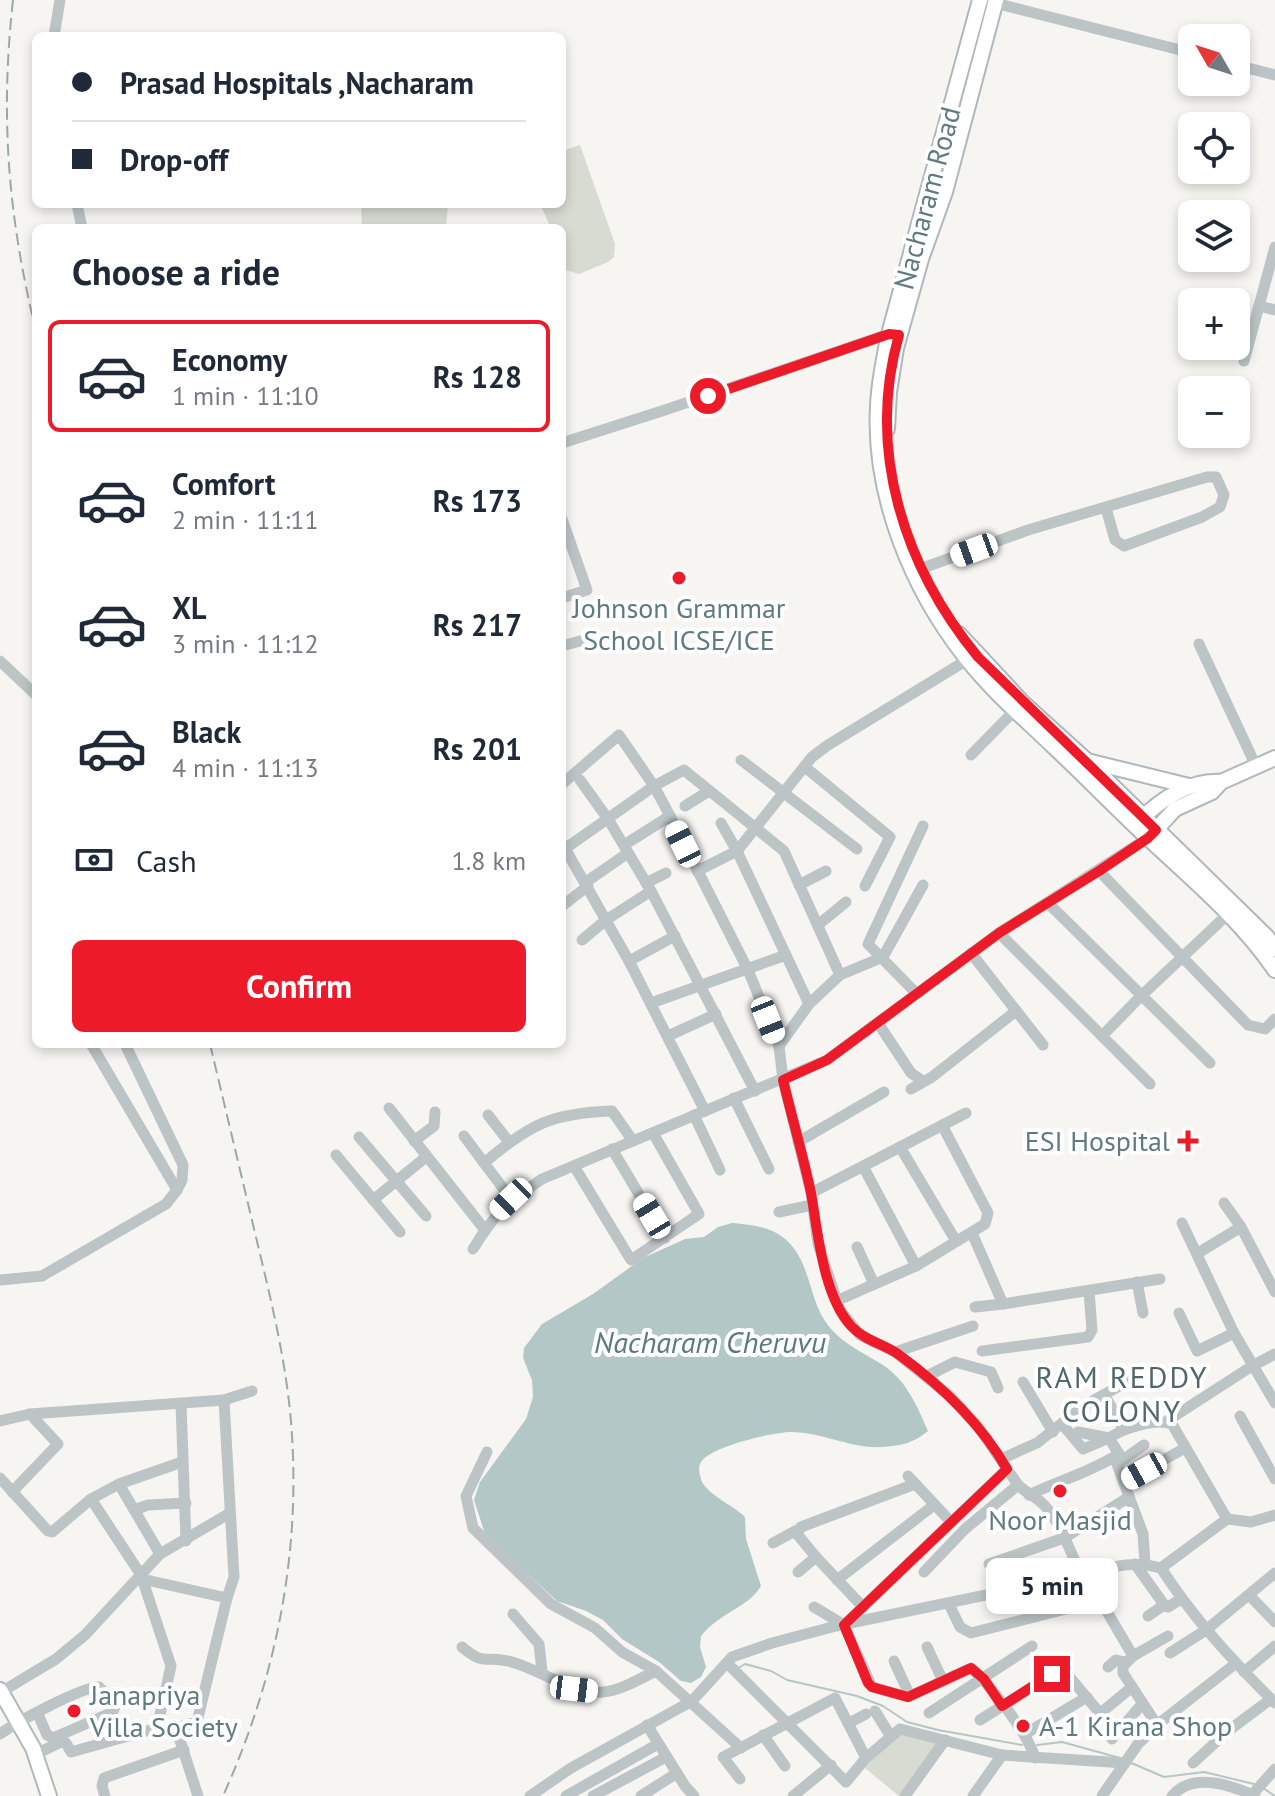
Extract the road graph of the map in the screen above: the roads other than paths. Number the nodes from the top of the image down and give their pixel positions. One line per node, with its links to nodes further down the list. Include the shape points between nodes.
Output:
1 (60, 0): 3 (street)
2 (989, 1): 4 (street); 10 (main road, Nacharam Road, via 945,192)
3 (55, 32)
4 (1178, 49)
5 (1250, 69): 6 (street)
6 (1275, 75)
7 (1275, 247): 8 (street)
8 (1259, 306): 9 (street); 11 (street)
9 (1275, 310)
10 (894, 334): 12 (street); 15 (main road, Nacharam Road, via 888,454 901,518); 20 (main road, Nacharam Road, via 881,373 878,439 894,519 925,592)
11 (1244, 361)
12 (566, 442)
13 (1106, 508): 13 (street, via 1115,540 1124,546 1202,517 1220,507 1224,495 1212,476); 15 (street)
14 (567, 549): 16 (street, via 587,590)
15 (920, 569): 27 (main road, Nacharam Road, via 978,657)
16 (566, 597)
17 (580, 641): 19 (street)
18 (1199, 644): 28 (street)
19 (566, 645)
20 (967, 660): 23 (main road, Nacharam Road); 29 (street, via 828,745)
21 (0, 661): 22 (street)
22 (32, 691)
23 (1015, 710): 24 (street); 40 (main road, Nacharam Road)
24 (971, 755)
25 (1275, 758): 28 (main road)
26 (741, 760): 36 (street)
27 (1087, 761): 34 (main road); 40 (main road, Nacharam Road)
28 (1256, 766): 32 (main road)
29 (805, 767): 36 (street); 57 (street, via 890,837)
30 (580, 780): 39 (street)
31 (566, 781): 33 (street, via 619,735)
32 (1221, 782): 34 (main road); 44 (main road, via 1212,792 1175,809)
33 (654, 786): 35 (street, via 684,770); 38 (street); 39 (street)
34 (1189, 786): 40 (main road)
35 (709, 791): 37 (street); 43 (street)
36 (785, 792): 43 (street); 46 (street)
37 (685, 806)
38 (670, 816): 45 (street); 50 (street)
39 (608, 819): 45 (street); 47 (street)
40 (1139, 821): 44 (main road, Nacharam Road)
41 (721, 823): 48 (street)
42 (923, 826): 71 (street, via 868,944)
43 (755, 829): 48 (street); 55 (street, via 784,851)
44 (1152, 834): 52 (street); 62 (main road, Nacharam Road); 68 (main road, Nacharam Road)
45 (626, 849): 54 (street); 58 (street)
46 (857, 849)
47 (566, 850)
48 (737, 851): 50 (street); 70 (street)
49 (566, 852): 54 (street)
50 (697, 871): 74 (street)
51 (826, 871): 55 (street)
52 (1099, 871): 61 (street); 72 (street)
53 (666, 873): 58 (street)
54 (587, 884): 59 (street); 63 (street)
55 (799, 885): 64 (street)
56 (923, 885): 71 (street)
57 (865, 886)
58 (648, 887): 63 (street); 66 (street)
59 (566, 902)
60 (846, 902): 64 (street)
61 (1048, 903): 65 (street); 79 (street)
62 (1228, 914): 72 (street); 75 (main road, Nacharam Road)
63 (606, 920): 67 (street); 73 (street)
64 (818, 925): 76 (street)
65 (999, 933): 69 (street); 87 (street)
66 (675, 936): 73 (street); 77 (street)
67 (582, 940)
68 (1275, 949)
69 (971, 953): 78 (street); 82 (street)
70 (786, 955): 74 (street); 81 (street)
71 (883, 957): 76 (street); 78 (street)
72 (1182, 958): 79 (street); 84 (street, via 1248,1025 1265,1029)
73 (629, 961): 80 (street)
74 (748, 970): 77 (street); 89 (street)
75 (1275, 970)
76 (840, 975): 81 (street)
77 (700, 986): 80 (street); 83 (street)
78 (916, 993): 85 (street)
79 (1140, 997): 87 (street); 92 (street)
80 (651, 1003): 86 (street)
81 (809, 1004): 89 (street)
82 (1016, 1011): 88 (street); 94 (street)
83 (716, 1014): 86 (street); 97 (street)
84 (1275, 1019)
85 (878, 1023): 93 (street, via 827,1060); 94 (street, via 911,1073)
86 (668, 1036): 102 (street)
87 (1102, 1036): 95 (street)
88 (1043, 1045)
89 (779, 1046): 93 (street)
90 (93, 1048): 123 (street)
91 (127, 1048): 123 (street, via 183,1165)
92 (1210, 1063)
93 (783, 1080): 97 (street); 112 (street)
94 (923, 1081): 96 (street)
95 (1150, 1084)
96 (911, 1089)
97 (755, 1091): 99 (street)
98 (884, 1092): 112 (street)
99 (734, 1098): 102 (street); 120 (street)
100 (389, 1108): 109 (street)
101 (435, 1112): 109 (street, via 434,1126)
102 (700, 1113): 106 (street); 121 (street)
103 (966, 1113): 105 (street)
104 (488, 1115): 111 (street)
105 (942, 1125): 113 (street); 134 (street, via 988,1213 985,1224)
106 (653, 1133): 110 (street); 135 (street, via 699,1214)
107 (464, 1136): 117 (street)
108 (359, 1137): 122 (street)
109 (414, 1141): 116 (street)
110 (633, 1141): 111 (street, via 612,1111 557,1117); 114 (street)
111 (509, 1142): 117 (street)
112 (798, 1142): 125 (street)
113 (900, 1147): 119 (street); 136 (street)
114 (612, 1149): 118 (street); 135 (street)
115 (336, 1155): 126 (street)
116 (426, 1157): 122 (street); 132 (street)
117 (484, 1163): 124 (street)
118 (574, 1166): 124 (street); 135 (street, via 631,1260)
119 (864, 1168): 125 (street); 140 (street)
120 (769, 1169)
121 (720, 1170)
122 (396, 1181): 126 (street); 129 (street)
123 (177, 1190): 142 (street, via 166,1204 42,1276)
124 (511, 1199): 132 (street)
125 (812, 1199): 128 (street); 147 (street, via 818,1244)
126 (373, 1200): 133 (street)
127 (1224, 1203): 131 (street)
128 (779, 1212)
129 (426, 1216)
130 (1182, 1223): 139 (street)
131 (1241, 1227): 139 (street); 146 (street)
132 (485, 1230): 138 (street)
133 (400, 1232)
134 (972, 1233): 136 (street); 148 (street)
135 (665, 1238)
136 (956, 1241): 140 (street)
137 (857, 1247): 144 (street)
138 (473, 1249)
139 (1198, 1253): 153 (street)
140 (916, 1266): 144 (street)
141 (1160, 1279): 143 (street)
142 (0, 1280)
143 (1137, 1282): 145 (street); 150 (street)
144 (874, 1284): 147 (street)
145 (1089, 1291): 148 (street); 154 (street, via 1088,1337)
146 (1275, 1292)
147 (836, 1301): 155 (street, via 860,1335)
148 (1003, 1304): 149 (street)
149 (975, 1307)
150 (1143, 1313)
151 (1179, 1313): 153 (street, via 1197,1351)
152 (973, 1326): 155 (street)
153 (1234, 1333): 157 (street)
154 (982, 1351)
155 (895, 1352): 159 (street)
156 (1275, 1354): 157 (street)
157 (1252, 1366): 165 (street); 170 (street)
158 (1145, 1372): 163 (street)
159 (927, 1376): 161 (street, via 955,1362 991,1372); 180 (street, via 967,1413)
160 (1023, 1382): 171 (street)
161 (998, 1388)
162 (252, 1391): 164 (street)
163 (1105, 1396): 171 (street); 172 (street)
164 (224, 1400): 166 (street); 193 (street)
165 (1275, 1403)
166 (181, 1404): 167 (street); 179 (street)
167 (30, 1414): 169 (street); 186 (street, via 58,1444)
168 (1240, 1416): 182 (street)
169 (0, 1421)
170 (1167, 1421): 172 (street); 176 (street)
171 (1058, 1428): 174 (street, via 1083,1449); 180 (street)
172 (1123, 1428): 174 (street)
173 (1078, 1432): 174 (street)
174 (1109, 1438): 178 (street)
175 (1144, 1445): 178 (street)
176 (1185, 1448): 183 (street); 195 (street)
177 (487, 1452): 237 (street, via 466,1496 473,1528 551,1604)
178 (1118, 1459): 183 (street); 187 (street)
179 (182, 1462): 184 (street); 190 (street)
180 (1004, 1464): 185 (street); 196 (street)
181 (0, 1478): 186 (street)
182 (1275, 1479)
183 (1124, 1482): 188 (street)
184 (119, 1484): 189 (street); 192 (street)
185 (1018, 1485): 187 (street); 207 (street)
186 (12, 1492): 189 (street, via 52,1532)
187 (1029, 1495): 198 (street, via 1043,1502)
188 (1129, 1497): 198 (street); 204 (street, via 1143,1534)
189 (91, 1499): 210 (street)
190 (186, 1503): 192 (street); 199 (street)
191 (934, 1505): 196 (street); 197 (street, via 912,1480); 211 (street)
192 (134, 1510): 201 (street)
193 (230, 1513): 199 (street); 214 (street, via 234,1577)
194 (1275, 1515): 195 (street, via 1251,1522)
195 (1227, 1519): 205 (street)
196 (951, 1522): 219 (street)
197 (797, 1530): 200 (street); 202 (street)
198 (1064, 1538): 203 (street); 209 (street)
199 (186, 1541): 201 (street)
200 (773, 1543)
201 (160, 1554): 210 (street)
202 (816, 1557): 206 (street); 211 (street)
203 (989, 1564)
204 (1140, 1564): 205 (street); 209 (street); 217 (street)
205 (1161, 1568): 215 (street)
206 (798, 1572)
207 (924, 1572)
208 (1275, 1573): 213 (street)
209 (1087, 1574): 212 (street); 216 (street)
210 (142, 1577): 214 (street); 241 (street, via 56,1659); 256 (street, via 171,1666)
211 (837, 1580): 219 (street)
212 (1096, 1593): 216 (street, via 1074,1607 971,1633 960,1627); 231 (street)
213 (1249, 1595): 222 (street); 224 (street)
214 (227, 1598): 257 (street, via 197,1722)
215 (1181, 1599): 217 (street); 224 (street)
216 (949, 1604): 223 (street)
217 (1164, 1605): 221 (street)
218 (814, 1607): 223 (street)
219 (863, 1607): 223 (street)
220 (513, 1614): 236 (street, via 539,1644)
221 (1148, 1616)
222 (1275, 1622)
223 (844, 1625): 233 (street, via 772,1643); 242 (street, via 872,1687)
224 (1206, 1630): 230 (street); 235 (street)
225 (1168, 1636): 231 (street)
226 (1032, 1646): 238 (street)
227 (1275, 1646): 235 (street)
228 (462, 1647): 236 (street, via 483,1661 507,1660)
229 (927, 1647): 239 (street)
230 (1170, 1653)
231 (1129, 1659): 234 (street); 240 (street, via 1123,1673)
232 (894, 1661): 242 (street)
233 (727, 1663): 244 (street); 253 (street)
234 (1108, 1667)
235 (1240, 1668): 245 (street); 255 (street)
236 (542, 1671): 237 (street, via 574,1689 605,1693)
237 (656, 1671): 244 (street)
238 (984, 1679): 239 (street, via 971,1668); 247 (street); 249 (street)
239 (943, 1681): 242 (street)
240 (1132, 1687): 243 (street, via 1100,1711); 246 (street)
241 (0, 1691): 251 (main road)
242 (910, 1696)
243 (1087, 1697): 247 (street, via 1062,1668); 264 (street)
244 (692, 1701): 254 (street); 265 (street)
245 (1273, 1701): 272 (street)
246 (1142, 1704): 255 (street); 261 (street)
247 (1002, 1706): 250 (street); 264 (street)
248 (37, 1712): 248 (street, via 95,1686 116,1703 113,1712 53,1738); 251 (street)
249 (929, 1713)
250 (980, 1720)
251 (18, 1722): 258 (street); 267 (main road)
252 (849, 1723): 253 (street, via 835,1698); 260 (street, via 870,1712); 270 (street)
253 (789, 1724): 259 (street); 273 (street)
254 (647, 1725): 263 (street); 279 (street, via 571,1768)
255 (1157, 1725): 271 (street)
256 (157, 1728): 257 (street); 267 (street, via 71,1752 61,1742)
257 (176, 1728): 266 (street)
258 (0, 1734)
259 (763, 1735): 265 (street); 274 (street)
260 (891, 1737): 262 (street, via 900,1729); 270 (street)
261 (1112, 1739)
262 (945, 1740): 268 (street); 290 (street)
263 (658, 1744): 269 (street); 285 (street)
264 (1030, 1745): 268 (street); 271 (street)
265 (741, 1748): 277 (street, via 723,1757)
266 (184, 1750): 282 (street, via 104,1778); 283 (street)
267 (36, 1754): 281 (main road)
268 (1002, 1755): 291 (street)
269 (666, 1757): 276 (street); 286 (street)
270 (866, 1758): 273 (street, via 846,1782)
271 (1125, 1763): 292 (street)
272 (1193, 1763)
273 (831, 1765): 289 (street)
274 (785, 1766)
275 (1275, 1769): 280 (street)
276 (677, 1773): 278 (street); 287 (street)
277 (740, 1779)
278 (682, 1791): 288 (street)
279 (546, 1792): 284 (street)
280 (1255, 1792): 293 (street, via 1197,1781)
281 (49, 1796)
282 (105, 1796)
283 (198, 1796)
284 (530, 1796)
285 (566, 1796)
286 (593, 1796)
287 (641, 1796)
288 (694, 1796)
289 (793, 1796)
290 (905, 1796)
291 (973, 1796)
292 (1102, 1796)
293 (1172, 1796)

